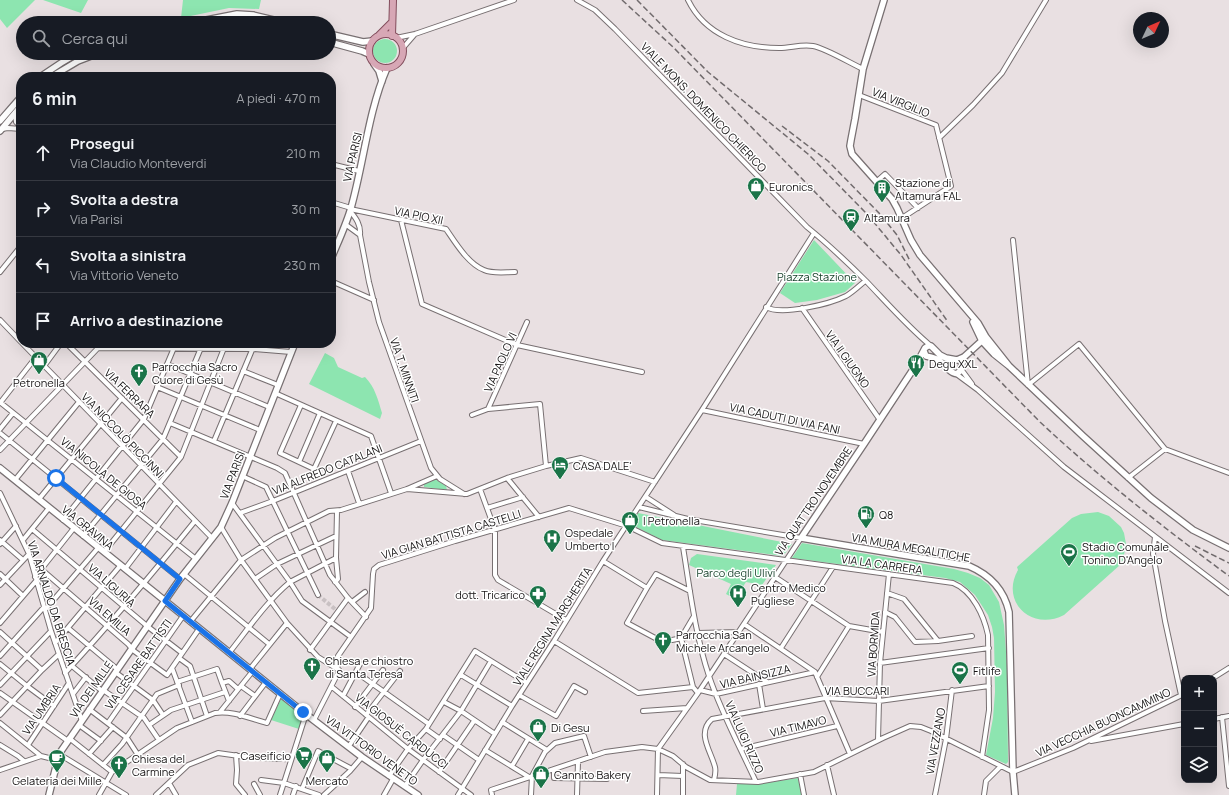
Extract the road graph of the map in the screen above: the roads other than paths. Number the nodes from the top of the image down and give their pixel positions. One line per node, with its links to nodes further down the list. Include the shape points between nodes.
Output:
1 (393, 0): 9 (main road)
2 (514, 0): 10 (street)
3 (577, 0): 44 (street, VIALE MONS. DOMENICO CHIERICO, via 595,10 615,29)
4 (688, 0): 22 (street, via 694,12 706,25 737,42 780,48 814,46)
5 (884, 0): 22 (main road)
6 (1046, 0): 34 (street, via 1002,73)
7 (227, 16): 8 (main road)
8 (257, 16)
9 (392, 22): 12 (main road); 13 (main road)
10 (415, 34): 13 (street); 16 (street)
11 (336, 36): 14 (main road, via 362,42)
12 (379, 36): 13 (main road, via 385,34); 14 (main road)
13 (394, 37): 16 (main road)
14 (372, 41): 17 (main road)
15 (336, 44): 17 (main road)
16 (402, 49): 21 (main road, via 402,57 398,64)
17 (369, 54): 20 (main road)
18 (66, 60): 23 (main road)
19 (81, 60): 24 (main road)
20 (374, 64): 21 (main road); 25 (main road)
21 (387, 68): 25 (main road, VIA PARISI)
22 (862, 69): 26 (main road)
23 (48, 72)
24 (59, 72)
25 (382, 80): 36 (main road, VIA PARISI)
26 (859, 94): 34 (street, VIA VIRGILIO, via 936,125); 37 (main road, via 850,146 852,154)
27 (16, 103): 30 (main road)
28 (16, 112): 29 (main road)
29 (14, 114): 31 (street); 33 (main road)
30 (0, 121)
31 (16, 121)
32 (16, 128): 33 (street)
33 (1, 130)
34 (939, 138): 39 (street, VIA VIRGILIO, via 951,186)
35 (336, 165): 36 (street)
36 (359, 171): 40 (main road, VIA PARISI)
37 (876, 182): 39 (street, via 884,174); 41 (main road, via 892,199)
38 (336, 204): 40 (street, VIA PIO XII)
39 (918, 208): 41 (street, VIA VIRGILIO)
40 (350, 209): 42 (street, VIA PIO XII); 43 (main road, VIA PARISI); 45 (street, VIA T. MINNITI, via 358,221)
41 (902, 218): 56 (main road, via 920,254)
42 (401, 220): 50 (street, VIA PIO XII, via 446,229 464,254 483,270); 62 (street, via 422,304)
43 (345, 224): 45 (street); 47 (main road, VIA PARISI)
44 (814, 232): 51 (street, VIALE MONS. DOMENICO CHIERICO); 54 (street)
45 (360, 235): 53 (street, VIA T. MINNITI)
46 (1013, 240): 91 (street)
47 (336, 246)
48 (16, 252): 49 (street)
49 (0, 272)
50 (515, 272)
51 (865, 280): 55 (street, via 844,297); 74 (street, VIALE MONS. DOMENICO CHIERICO)
52 (336, 283): 53 (street)
53 (374, 300): 122 (street, VIA T. MINNITI)
54 (766, 307): 55 (street, via 774,311); 104 (street, VIALE REGINA MARGHERITA)
55 (802, 308): 110 (street, VIA II GIUGNO)
56 (968, 311): 59 (main road); 61 (main road, via 978,323)
57 (0, 320): 60 (street, VIA NICCOLÒ PICCINNI)
58 (527, 322): 62 (street, VIA PAOLO VI)
59 (977, 332): 61 (main road); 63 (main road)
60 (16, 333)
61 (984, 339): 63 (main road); 91 (main road, via 994,354)
62 (517, 344): 85 (street); 103 (street, VIA PAOLO VI)
63 (976, 346): 80 (main road)
64 (28, 348): 76 (street, VIA NICCOLÒ PICCINNI)
65 (57, 348): 82 (street)
66 (71, 348): 78 (street, VIA FERRARA)
67 (98, 348): 68 (street); 78 (street)
68 (142, 348): 69 (street)
69 (174, 348): 70 (street); 79 (street)
70 (201, 348): 72 (street); 87 (street)
71 (293, 348): 75 (main road, VIA PARISI)
72 (224, 349): 73 (street); 88 (street)
73 (253, 349): 75 (street); 84 (street)
74 (929, 349): 77 (main road, via 934,354); 80 (main road); 81 (main road, VIA QUATTRO NOVEMBRE)
75 (291, 352): 90 (main road, VIA PARISI)
76 (36, 357): 82 (street, VIA NICCOLÒ PICCINNI); 99 (street)
77 (930, 357): 81 (main road, VIA QUATTRO NOVEMBRE); 83 (main road)
78 (84, 361): 89 (street); 97 (street, VIA FERRARA)
79 (167, 364): 87 (street); 92 (street)
80 (958, 364): 83 (main road, via 949,362); 86 (main road, via 959,372); 93 (street)
81 (916, 365): 110 (main road, VIA QUATTRO NOVEMBRE)
82 (44, 366): 89 (street, VIA NICCOLÒ PICCINNI)
83 (948, 368): 86 (main road)
84 (243, 371): 90 (street); 94 (street)
85 (642, 372)
86 (954, 373): 93 (street)
87 (190, 374): 88 (street); 96 (street)
88 (210, 382): 94 (street); 100 (street)
89 (62, 384): 98 (street, VIA NICCOLÒ PICCINNI); 112 (street)
90 (278, 385): 95 (main road, VIA PARISI)
91 (1028, 385): 126 (street, via 1079,344); 143 (main road)
92 (157, 387): 96 (street); 109 (street)
93 (978, 390): 186 (street, via 1064,467)
94 (234, 392): 102 (street); 107 (street)
95 (275, 393): 101 (street); 102 (main road, VIA PARISI)
96 (180, 396): 100 (street); 114 (street)
97 (122, 398): 109 (street, VIA FERRARA); 113 (street)
98 (79, 402): 113 (street, VIA NICCOLÒ PICCINNI); 120 (street)
99 (0, 403): 105 (street, VIA NICOLA DE GIOSA)
100 (201, 405): 107 (street); 117 (street)
101 (301, 405): 106 (street); 133 (street, via 280,453)
102 (269, 407): 116 (main road, VIA PARISI)
103 (488, 409): 108 (street); 135 (street, via 540,404)
104 (702, 410): 124 (street, VIA CADUTI DI VIA FANI); 146 (street, VIALE REGINA MARGHERITA)
105 (13, 412): 112 (street, VIA NICOLA DE GIOSA); 115 (street)
106 (320, 413): 111 (street); 133 (street)
107 (225, 415): 116 (street); 123 (street)
108 (472, 415)
109 (144, 419): 119 (street, VIA FERRARA); 125 (street)
110 (880, 420): 124 (main road, VIA QUATTRO NOVEMBRE)
111 (336, 421): 130 (street, via 371,436); 133 (street, via 314,469)
112 (26, 422): 120 (street, VIA NICOLA DE GIOSA); 121 (street)
113 (100, 423): 125 (street, VIA NICCOLÒ PICCINNI); 132 (street)
114 (170, 423): 117 (street); 119 (street)
115 (0, 429)
116 (260, 430): 129 (main road, VIA PARISI)
117 (190, 432): 123 (street); 128 (street)
118 (0, 434): 121 (street)
119 (163, 439): 128 (street, VIA FERRARA); 134 (street)
120 (48, 440): 131 (street); 132 (street, VIA NICOLA DE GIOSA)
121 (9, 441): 127 (street); 131 (street)
122 (421, 441): 130 (street, VIA ALFREDO CATALANI); 140 (street, VIA T. MINNITI, via 431,468)
123 (214, 442): 129 (street)
124 (864, 444): 188 (main road, VIA QUATTRO NOVEMBRE)
125 (122, 447): 134 (street, VIA NICCOLÒ PICCINNI); 145 (street)
126 (1165, 449): 138 (street); 143 (street)
127 (0, 450)
128 (180, 457): 147 (street)
129 (250, 457): 139 (main road, VIA PARISI); 150 (street, via 285,473)
130 (378, 458): 137 (street, VIA ALFREDO CATALANI); 151 (street)
131 (32, 459): 141 (street); 144 (street)
132 (72, 459): 141 (street); 145 (street, VIA NICOLA DE GIOSA)
133 (299, 462)
134 (141, 465): 147 (street, VIA NICCOLÒ PICCINNI); 154 (street)
135 (546, 466): 142 (street); 146 (street, via 581,458)
136 (0, 468): 144 (main road, VIA GRAVINA)
137 (348, 471): 150 (street, VIA ALFREDO CATALANI); 162 (street)
138 (1229, 473)
139 (242, 476): 159 (street, via 266,487); 161 (main road, VIA PARISI)
140 (437, 476): 148 (street); 152 (street, VIA T. MINNITI)
141 (56, 478): 157 (street); 158 (street)
142 (507, 478): 149 (street); 155 (street)
143 (1128, 478): 197 (main road, via 1193,530)
144 (15, 480): 158 (main road, VIA GRAVINA)
145 (96, 480): 154 (street, VIA NICOLA DE GIOSA); 157 (street)
146 (655, 482): 156 (street, VIALE REGINA MARGHERITA)
147 (158, 484): 160 (street, VIA NICCOLÒ PICCINNI); 166 (street)
148 (407, 489): 151 (street); 152 (street)
149 (480, 489): 152 (street); 165 (street)
150 (294, 492): 159 (street, VIA ALFREDO CATALANI); 174 (street)
151 (391, 494): 162 (street)
152 (464, 494)
153 (0, 495): 175 (street, VIA ARNALDO DA BRESCIA)
154 (116, 495): 166 (street, VIA NICOLA DE GIOSA); 169 (street)
155 (523, 497): 165 (street); 170 (street)
156 (646, 497): 163 (street, VIALE REGINA MARGHERITA); 171 (street)
157 (81, 499): 169 (street); 172 (street)
158 (38, 500): 164 (main road, VIA GRAVINA)
159 (273, 501): 168 (street, VIA ALFREDO CATALANI); 183 (street)
160 (176, 502): 173 (street, VIA NICCOLÒ PICCINNI); 179 (street)
161 (232, 503): 168 (street); 177 (main road, VIA PARISI)
162 (359, 504): 167 (street)
163 (639, 507): 171 (street, VIA MURA MEGALITICHE); 176 (street, VIALE REGINA MARGHERITA)
164 (49, 508): 172 (main road, VIA GRAVINA); 180 (street)
165 (487, 508): 181 (street)
166 (137, 511): 179 (street, VIA NICOLA DE GIOSA); 182 (street)
167 (337, 511): 174 (street, via 329,511); 185 (street)
168 (240, 513): 193 (street)
169 (100, 515): 182 (street); 184 (street)
170 (539, 517): 176 (street, VIA GIAN BATTISTA CASTELLI, via 569,508); 181 (street, VIA GIAN BATTISTA CASTELLI)
171 (678, 517): 188 (street, VIA MURA MEGALITICHE)
172 (63, 520): 178 (main road, VIA GRAVINA)
173 (195, 521): 187 (street, VIA NICCOLÒ PICCINNI); 191 (street)
174 (308, 522): 183 (street); 192 (street)
175 (16, 526): 189 (street, VIA ARNALDO DA BRESCIA); 190 (street)
176 (627, 526): 195 (street, VIA LA CARRERA, via 662,544); 207 (street, VIALE REGINA MARGHERITA)
177 (221, 527): 187 (main road, VIA PARISI); 205 (street)
178 (74, 528): 184 (main road, VIA GRAVINA); 198 (street)
179 (157, 528): 191 (street, VIA NICOLA DE GIOSA); 194 (street)
180 (32, 529): 189 (street); 198 (street, VIA LIGURIA)
181 (495, 530): 248 (street, VIA GIAN BATTISTA CASTELLI, via 378,565 374,569 371,608); 249 (street, via 495,575 498,580)
182 (120, 531): 194 (street); 199 (street)
183 (288, 532): 193 (street); 200 (street)
184 (83, 536): 196 (main road, VIA GRAVINA)
185 (336, 536): 192 (street); 202 (street)
186 (1155, 537): 233 (street); 327 (street, via 1153,554)
187 (212, 538): 203 (main road, VIA PARISI)
188 (801, 538): 206 (street, VIA QUATTRO NOVEMBRE); 429 (main road, VIA MURA MEGALITICHE, via 969,566 995,583 1005,598 1008,612)
189 (23, 540): 201 (street, VIA ARNALDO DA BRESCIA)
190 (1, 542): 204 (street)
191 (177, 544): 203 (street, VIA NICOLA DE GIOSA); 208 (street)
192 (317, 544): 200 (street); 210 (street)
193 (263, 546): 205 (street); 209 (street)
194 (141, 547): 208 (street); 211 (street)
195 (683, 547): 206 (street, VIA LA CARRERA); 230 (street)
196 (98, 548): 199 (main road, VIA GRAVINA); 214 (street)
197 (1229, 548)
198 (58, 550): 213 (street); 214 (street, VIA LIGURIA)
199 (104, 552): 211 (main road, VIA GRAVINA)
200 (298, 553): 209 (street); 215 (street)
201 (29, 554): 204 (street); 221 (street, VIA ARNALDO DA BRESCIA)
202 (336, 558): 210 (street); 224 (street, via 338,579)
203 (196, 559): 218 (main road, VIA PARISI)
204 (24, 560): 220 (street)
205 (242, 560): 222 (street); 236 (street)
206 (786, 560): 212 (street, VIA LA CARRERA); 219 (street, VIA QUATTRO NOVEMBRE)
207 (604, 561): 229 (street); 249 (street, VIALE REGINA MARGHERITA)
208 (161, 564): 218 (street); 225 (street)
209 (277, 564): 222 (street); 223 (street)
210 (325, 564): 215 (street); 224 (street)
211 (122, 567): 225 (main road, VIA GRAVINA); 228 (street)
212 (833, 567): 217 (street, VIA LA CARRERA); 239 (street)
213 (41, 569): 221 (street); 227 (street, VIA EMILIA)
214 (80, 569): 227 (street); 228 (street, VIA LIGURIA)
215 (307, 573): 223 (street); 234 (street)
216 (0, 574): 220 (street)
217 (889, 574): 232 (street, VIA BORMIDA); 278 (street, VIA LA CARRERA, via 960,586 981,613 986,625)
218 (182, 577): 236 (street); 238 (main road, VIA PARISI)
219 (775, 577): 239 (street); 254 (street, VIA QUATTRO NOVEMBRE)
220 (5, 579): 226 (street); 235 (street)
221 (36, 579): 235 (street); 244 (street, VIA ARNALDO DA BRESCIA)
222 (255, 579): 240 (street)
223 (290, 582): 240 (street); 253 (street, via 302,601)
224 (335, 582): 237 (street)
225 (144, 584): 238 (main road, VIA GRAVINA); 243 (street)
226 (0, 585)
227 (64, 588): 242 (street, VIA EMILIA); 244 (street)
228 (102, 588): 242 (street); 243 (street, VIA LIGURIA)
229 (647, 588): 230 (street, via 656,574); 268 (street, via 627,622 657,639)
230 (690, 591): 246 (street)
231 (365, 592): 241 (street)
232 (887, 593): 245 (street, VIA BORMIDA); 269 (street, via 904,599)
233 (1229, 593)
234 (318, 595)
235 (23, 596): 251 (street)
236 (211, 596): 250 (street); 260 (street)
237 (348, 598): 241 (street); 253 (street)
238 (165, 601): 247 (main road, VIA VITTORIO VENETO); 256 (main road, VIA DEI MILLE)
239 (811, 601): 257 (street); 277 (street)
240 (271, 602): 252 (street); 260 (street)
241 (352, 602): 248 (street)
242 (86, 607): 255 (street, VIA EMILIA); 258 (street)
243 (124, 607): 255 (street); 256 (street, VIA LIGURIA)
244 (44, 608): 261 (street, VIA ARNALDO DA BRESCIA); 272 (street)
245 (885, 612): 264 (street, VIA BORMIDA); 269 (street, via 895,617 915,642)
246 (694, 615): 265 (street, VIA LUIGI RIZZO); 268 (street)
247 (183, 616): 250 (main road, VIA VITTORIO VENETO); 270 (street, VIA CESARE BATTISTI)
248 (366, 617): 267 (street, VIA GIAN BATTISTA CASTELLI)
249 (566, 620): 271 (street, VIALE REGINA MARGHERITA)
250 (190, 622): 259 (main road, VIA VITTORIO VENETO)
251 (0, 623)
252 (287, 623): 274 (street); 279 (street)
253 (330, 623): 267 (street); 279 (street)
254 (744, 624): 263 (street, VIA QUATTRO NOVEMBRE); 277 (street)
255 (108, 626): 275 (street); 276 (street, VIA EMILIA)
256 (148, 626): 270 (street, VIA LIGURIA); 276 (main road, VIA DEI MILLE)
257 (849, 626): 264 (street); 310 (street)
258 (68, 628): 273 (street); 275 (street)
259 (199, 628): 280 (street); 281 (main road, VIA VITTORIO VENETO)
260 (249, 628): 274 (street); 281 (street)
261 (51, 631): 273 (street, VIA ARNALDO DA BRESCIA); 285 (street)
262 (0, 632): 272 (street)
263 (739, 632): 265 (street); 283 (street, VIA QUATTRO NOVEMBRE)
264 (883, 632): 289 (street, VIA BORMIDA)
265 (698, 634): 268 (street); 306 (street, VIA LUIGI RIZZO)
266 (972, 636): 269 (street)
267 (351, 637): 297 (street, VIA GIAN BATTISTA CASTELLI, via 337,658)
268 (681, 638): 326 (street)
269 (938, 640)
270 (165, 641): 280 (street, VIA LIGURIA); 288 (street, VIA CESARE BATTISTI)
271 (554, 641): 316 (street, VIALE REGINA MARGHERITA); 326 (street, via 638,693)
272 (11, 643): 284 (street); 285 (street)
273 (55, 643): 282 (street, VIA ARNALDO DA BRESCIA)
274 (269, 644): 296 (street)
275 (90, 647): 292 (street); 299 (street)
276 (132, 648): 288 (street, VIA EMILIA); 299 (main road, VIA DEI MILLE)
277 (781, 648): 302 (street)
278 (989, 648): 289 (street); 323 (street, VIA LA CARRERA)
279 (310, 650): 297 (street)
280 (182, 653): 286 (street)
281 (229, 653): 296 (main road, VIA VITTORIO VENETO)
282 (58, 654): 295 (street); 304 (street, VIA ARNALDO DA BRESCIA)
283 (724, 654): 306 (street, VIA QUATTRO NOVEMBRE); 312 (street)
284 (0, 656)
285 (27, 656): 295 (street); 303 (street)
286 (179, 658): 293 (street); 309 (street, via 190,666)
287 (492, 661): 305 (street, via 476,651); 316 (street); 318 (street)
288 (150, 663): 293 (street, VIA EMILIA, via 167,675); 322 (street, VIA CESARE BATTISTI)
289 (880, 663): 346 (street, VIA BORMIDA)
290 (0, 664): 303 (street)
291 (360, 664): 301 (street)
292 (72, 666): 304 (street); 308 (street)
293 (172, 668): 317 (street)
294 (1229, 668): 307 (street)
295 (42, 670): 321 (street)
296 (251, 670): 311 (main road, VIA VITTORIO VENETO); 324 (street)
297 (339, 670): 325 (street, VIA GIAN BATTISTA CASTELLI)
298 (383, 670): 315 (street)
299 (116, 671): 322 (street); 328 (main road, VIA DEI MILLE)
300 (400, 671): 331 (street)
301 (356, 672): 315 (street); 341 (street)
302 (815, 672): 310 (street); 312 (street, VIA BAINSIZZA)
303 (11, 673): 320 (street); 321 (street)
304 (65, 673): 313 (street, VIA ARNALDO DA BRESCIA)
305 (460, 675): 318 (street); 348 (street)
306 (709, 676): 333 (street, VIA QUATTRO NOVEMBRE); 337 (street, VIA LUIGI RIZZO)
307 (1217, 676)
308 (86, 677): 328 (street); 335 (street)
309 (194, 677): 314 (street, via 217,669); 317 (street); 344 (street)
310 (817, 677): 342 (street)
311 (266, 682): 336 (main road, VIA VITTORIO VENETO); 340 (street)
312 (767, 682): 319 (street, VIA BAINSIZZA)
313 (69, 683): 335 (street, VIA ARNALDO DA BRESCIA); 351 (street, VIA UMBRIA)
314 (222, 683): 324 (street, via 230,681); 330 (street)
315 (373, 683): 331 (street); 353 (street)
316 (527, 683): 339 (street, VIALE REGINA MARGHERITA)
317 (178, 684): 343 (street, via 159,693); 350 (street)
318 (477, 684): 352 (street); 357 (street)
319 (758, 684): 337 (street, VIA BAINSIZZA); 356 (street)
320 (0, 685)
321 (27, 686): 347 (street); 351 (street)
322 (134, 686): 343 (street); 349 (street, VIA CESARE BATTISTI)
323 (989, 686): 329 (street, VIA BUCCARI); 412 (street, VIA LA CARRERA, via 989,710)
324 (240, 687): 340 (street); 345 (street)
325 (332, 687): 341 (street, VIA GIOSUÈ CARDUCCI); 371 (street, VIA GIAN BATTISTA CASTELLI)
326 (693, 687): 333 (street)
327 (1181, 689)
328 (103, 690): 349 (street); 355 (main road, VIA DEI MILLE)
329 (952, 690): 346 (street, VIA BUCCARI); 389 (street, VIA VEZZANO)
330 (225, 692): 344 (street); 345 (street)
331 (385, 692): 365 (street); 379 (street)
332 (585, 692): 339 (street, via 574,686 556,716)
333 (699, 692): 337 (street, VIA BAINSIZZA); 354 (street, VIA QUATTRO NOVEMBRE)
334 (0, 693): 347 (street)
335 (73, 694): 377 (street, VIA ARNALDO DA BRESCIA)
336 (280, 694): 360 (main road, VIA VITTORIO VENETO); 364 (street, via 267,723)
337 (716, 694): 366 (street, VIA LUIGI RIZZO)
338 (1181, 694): 394 (street, VIA VECCHIA BUONCAMMINO)
339 (519, 695): 352 (street, VIALE REGINA MARGHERITA)
340 (255, 696): 364 (street)
341 (343, 696): 353 (street, VIA GIOSUÈ CARDUCCI)
342 (825, 698): 346 (street, VIA BUCCARI); 356 (street, VIA BUCCARI); 382 (street)
343 (153, 700): 362 (street); 368 (street)
344 (202, 700): 350 (street); 363 (street)
345 (229, 701): 358 (street)
346 (879, 701): 392 (street, VIA BORMIDA)
347 (12, 702): 361 (street); 373 (street)
348 (444, 702): 357 (street); 379 (street)
349 (122, 703): 368 (street); 378 (street, VIA CESARE BATTISTI)
350 (186, 705): 362 (street); 374 (street)
351 (54, 706): 373 (street, VIA UMBRIA)
352 (512, 706): 375 (street, VIALE REGINA MARGHERITA)
353 (355, 707): 365 (street, VIA GIOSUÈ CARDUCCI)
354 (687, 708): 359 (street); 400 (street, VIA QUATTRO NOVEMBRE)
355 (89, 709): 377 (main road, VIA DEI MILLE); 378 (street)
356 (763, 709): 366 (street, VIA BUCCARI)
357 (461, 711): 372 (street); 386 (street)
358 (220, 712): 363 (street); 364 (street)
359 (643, 712)
360 (306, 714): 371 (main road, VIA VITTORIO VENETO); 441 (street, via 288,761)
361 (0, 715)
362 (163, 715): 380 (street)
363 (207, 716): 374 (street)
364 (240, 716)
365 (367, 716): 397 (street); 399 (street, VIA GIOSUÈ CARDUCCI)
366 (725, 716): 401 (street, VIA LUIGI RIZZO); 438 (street, VIA BUCCARI, via 712,719 705,728 705,740 714,765)
367 (1229, 716): 369 (street)
368 (142, 717): 380 (street); 387 (street)
369 (1222, 718): 370 (street); 446 (street)
370 (1217, 719)
371 (314, 720): 397 (main road, VIA VITTORIO VENETO)
372 (474, 721): 385 (street); 398 (street)
373 (42, 722): 390 (street); 396 (street, VIA UMBRIA)
374 (192, 722): 391 (street)
375 (502, 722): 385 (street, VIALE REGINA MARGHERITA); 388 (street)
376 (0, 723): 396 (street)
377 (80, 723): 390 (main road, VIA DEI MILLE); 393 (street)
378 (108, 723): 383 (street)
379 (429, 724): 384 (street)
380 (149, 725): 391 (street)
381 (1181, 725): 394 (street)
382 (837, 726): 401 (street, VIA TIMAVO); 406 (street)
383 (113, 727): 387 (street); 393 (street)
384 (426, 729): 386 (street); 399 (street)
385 (495, 734): 402 (street, VIALE REGINA MARGHERITA)
386 (442, 737): 398 (street); 415 (street)
387 (127, 738): 407 (street); 420 (street)
388 (528, 739): 403 (street); 422 (street)
389 (946, 739): 392 (street, via 931,730 910,726); 412 (street); 471 (street, VIA VEZZANO)
390 (69, 740): 404 (main road, VIA DEI MILLE); 405 (street)
391 (159, 740): 407 (street)
392 (878, 740): 406 (street)
393 (101, 741): 405 (street)
394 (1085, 742): 429 (street, VIA VECCHIA BUONCAMMINO)
395 (0, 745): 417 (street)
396 (28, 745): 409 (street)
397 (349, 746): 410 (main road, VIA VITTORIO VENETO)
398 (458, 746): 416 (street); 428 (street)
399 (408, 749): 415 (street, VIA GIOSUÈ CARDUCCI); 434 (street)
400 (658, 749): 411 (street, via 630,748); 419 (street); 432 (street)
401 (741, 749): 439 (street, VIA LUIGI RIZZO)
402 (485, 750): 416 (street, VIALE REGINA MARGHERITA); 422 (street)
403 (546, 750): 411 (street, via 555,743 584,736); 431 (street)
404 (59, 754): 414 (main road, VIA DEI MILLE); 442 (street)
405 (89, 754): 420 (street)
406 (850, 754): 421 (street)
407 (138, 755): 427 (street)
408 (236, 755): 413 (street); 440 (street, via 216,753 188,765); 454 (street, via 236,784)
409 (41, 756): 414 (street); 417 (street)
410 (362, 757): 434 (main road, VIA VITTORIO VENETO); 459 (street)
411 (591, 757): 418 (street)
412 (982, 757): 423 (street)
413 (278, 759)
414 (57, 760): 449 (main road, VIA DEI MILLE)
415 (423, 760): 428 (street, VIA GIOSUÈ CARDUCCI); 445 (street)
416 (479, 760): 448 (street, VIALE REGINA MARGHERITA)
417 (24, 761): 426 (street)
418 (578, 762): 425 (street); 435 (street)
419 (683, 764): 433 (street); 438 (street)
420 (103, 765): 427 (street)
421 (827, 765): 430 (street, via 814,772); 470 (street)
422 (512, 766): 431 (street)
423 (1001, 766): 429 (street); 472 (street, via 986,780)
424 (350, 768): 447 (street, via 318,751)
425 (554, 769): 431 (street); 435 (street, via 554,778)
426 (0, 770)
427 (112, 772): 442 (street)
428 (440, 772): 448 (street, VIA GIOSUÈ CARDUCCI)
429 (1013, 772): 473 (main road, VIA MURA MEGALITICHE)
430 (800, 774): 439 (street); 469 (street)
431 (530, 776): 464 (street, via 492,790); 465 (street)
432 (658, 776): 433 (street); 467 (street)
433 (683, 776): 468 (street)
434 (391, 778): 445 (main road, VIA VITTORIO VENETO); 460 (street)
435 (578, 778): 436 (street); 466 (street)
436 (607, 778)
437 (261, 780): 441 (street)
438 (714, 780): 439 (street)
439 (756, 782)
440 (169, 783): 452 (street); 453 (street)
441 (284, 783): 444 (street); 456 (street)
442 (105, 784): 450 (street); 451 (street)
443 (254, 784): 455 (street)
444 (296, 786): 447 (street); 457 (street)
445 (405, 786): 461 (main road, VIA VITTORIO VENETO)
446 (1229, 786)
447 (302, 788): 458 (street)
448 (462, 789): 462 (street, VIALE REGINA MARGHERITA); 463 (street, VIA GIOSUÈ CARDUCCI)
449 (50, 795)
450 (99, 795)
451 (126, 795)
452 (156, 795)
453 (176, 795)
454 (245, 795)
455 (260, 795)
456 (280, 795)
457 (293, 795)
458 (319, 795)
459 (324, 795)
460 (384, 795)
461 (418, 795)
462 (458, 795)
463 (471, 795)
464 (492, 795)
465 (531, 795)
466 (577, 795)
467 (658, 795)
468 (683, 795)
469 (804, 795)
470 (834, 795)
471 (935, 795)
472 (984, 795)
473 (1015, 795)

